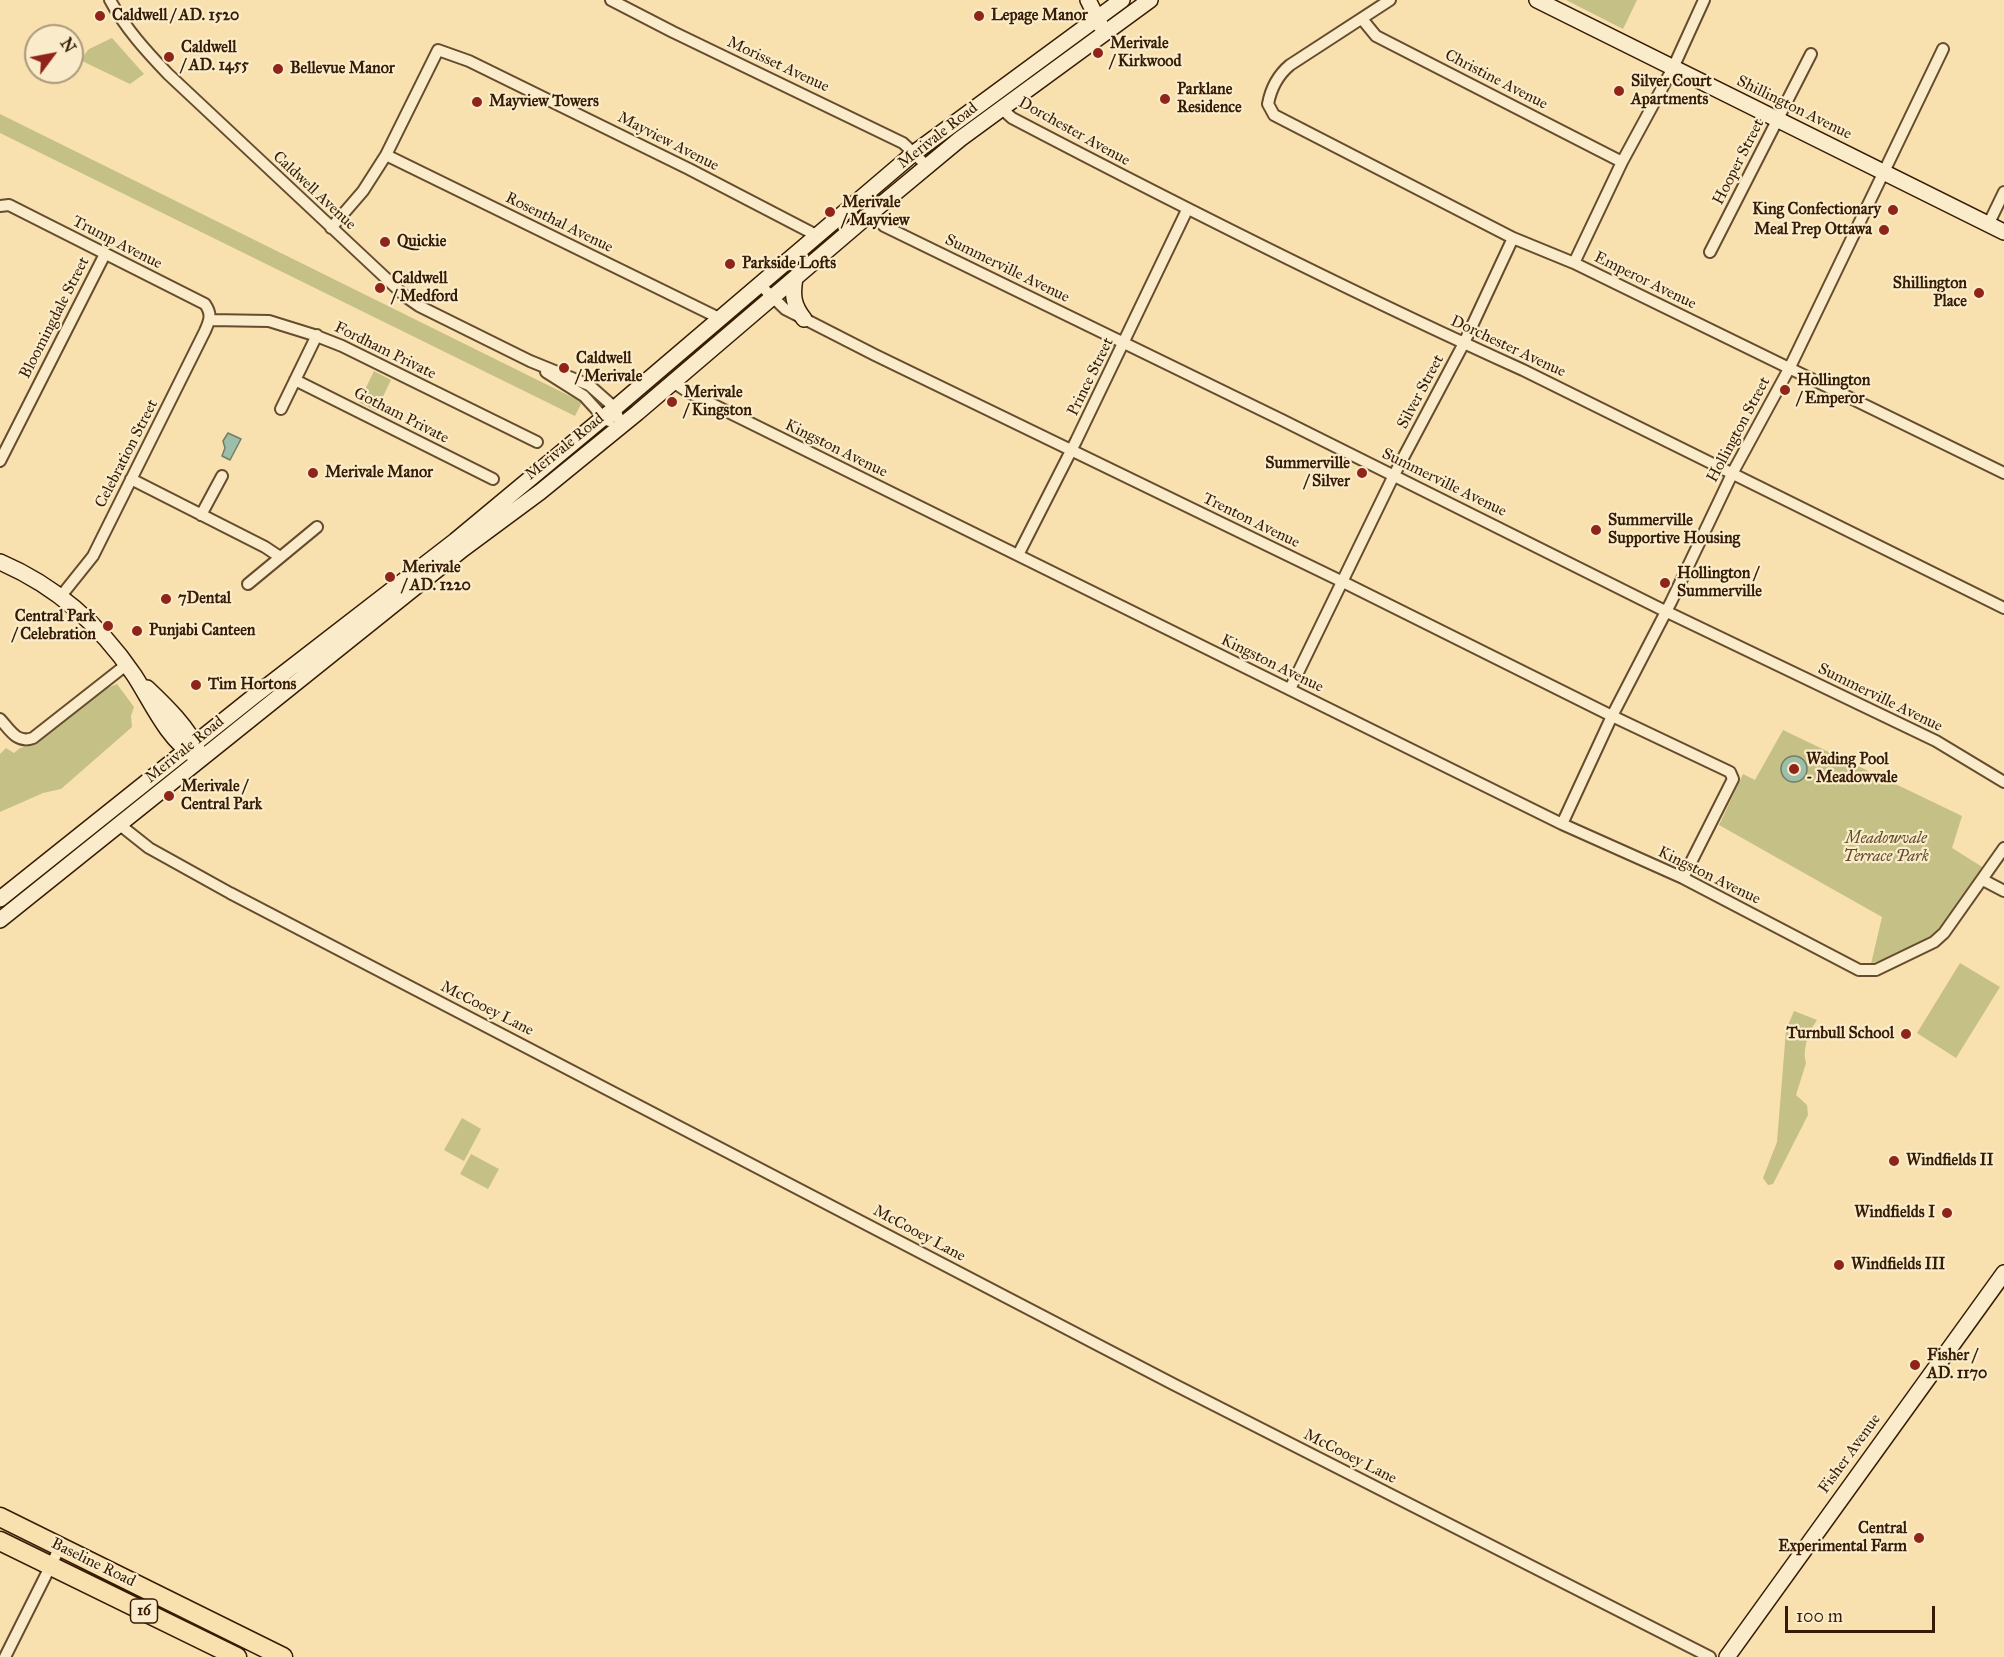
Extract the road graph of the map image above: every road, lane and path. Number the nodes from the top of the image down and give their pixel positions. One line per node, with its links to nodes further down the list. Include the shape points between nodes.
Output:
1 (110, 0): 28 (street, Caldwell Avenue, via 119,17 168,74)
2 (611, 0): 18 (street, Morisset Avenue, via 871,126)
3 (1088, 0): 9 (main road)
4 (1150, 0): 11 (main road, Merivale Road)
5 (1390, 0): 10 (street)
6 (1537, 0): 15 (main road, Shillington Avenue)
7 (1704, 0): 15 (street)
8 (1112, 3): 9 (main road, Merivale Road); 11 (main road)
9 (1097, 19): 12 (main road); 18 (main road, Merivale Road)
10 (1362, 19): 20 (street, Christine Avenue, via 1376,36); 31 (street, Emperor Avenue, via 1281,72 1270,92 1268,104 1274,114)
11 (1117, 25): 12 (main road, Merivale Road)
12 (1105, 34): 16 (main road, Merivale Road)
13 (1943, 50): 22 (street, Hollington Street)
14 (1811, 54): 17 (street, Hooper Street)
15 (1673, 68): 17 (main road, Shillington Avenue); 20 (street)
16 (1002, 110): 21 (main road, Merivale Road); 25 (street, Dorchester Avenue)
17 (1777, 119): 22 (main road, Shillington Avenue); 32 (street, Hooper Street)
18 (914, 153): 21 (street, Morisset Avenue); 26 (main road, via 871,203); 30 (main road, Merivale Road)
19 (386, 154): 28 (street, via 363,191); 30 (street, Mayview Avenue, via 438,50 562,106); 38 (street, Rosenthal Avenue)
20 (1623, 162): 34 (street)
21 (927, 166): 26 (main road, Merivale Road)
22 (1883, 172): 27 (main road, Shillington Avenue); 44 (street, Hollington Street)
23 (2004, 192): 27 (street)
24 (0, 206): 33 (street, Trump Avenue, via 9,205)
25 (1187, 210): 42 (street, Prince Street); 43 (street, Dorchester Avenue)
26 (871, 213): 35 (main road, Merivale Road); 42 (street, Summerville Avenue, via 884,226)
27 (1988, 225): 29 (main road, Shillington Avenue)
28 (331, 228): 48 (street, Caldwell Avenue, via 419,306 530,361)
29 (2004, 232)
30 (816, 235): 36 (main road, Merivale Road)
31 (1513, 238): 34 (street, Emperor Avenue); 43 (street, Silver Street)
32 (1710, 252)
33 (105, 254): 40 (street, Trump Avenue, via 205,304); 52 (street, Bloomingdale Street)
34 (1574, 263): 44 (street, Emperor Avenue)
35 (795, 278): 37 (main road, Merivale Road); 39 (main road, via 794,303)
36 (759, 284): 37 (street, Trenton Avenue); 38 (main road, Merivale Road)
37 (772, 297): 39 (street, Trenton Avenue); 46 (main road, Merivale Road)
38 (719, 318): 48 (main road, Merivale Road)
39 (804, 318): 51 (street, Trenton Avenue)
40 (211, 320): 41 (street, Fordham Private, via 269,321); 57 (street, Celebration Street)
41 (317, 335): 45 (street); 50 (street, Fordham Private)
42 (1124, 342): 51 (street, Prince Street); 55 (street, Summerville Avenue)
43 (1464, 343): 53 (street, Dorchester Avenue); 55 (street, Silver Street)
44 (1790, 367): 53 (street, Hollington Street); 54 (street, Emperor Avenue)
45 (296, 380): 47 (street); 58 (street, Gotham Private)
46 (673, 382): 49 (main road, Merivale Road); 61 (street, Kingston Avenue)
47 (281, 409)
48 (609, 413): 49 (street, Caldwell Avenue); 73 (main road, Merivale Road, via 455,541)
49 (621, 426): 74 (main road, Merivale Road)
50 (537, 442)
51 (1071, 451): 61 (street, Prince Street); 64 (street, Trenton Avenue)
52 (0, 461)
53 (1732, 472): 67 (street, Dorchester Avenue); 68 (street, Hollington Street)
54 (2004, 473)
55 (1394, 475): 64 (street, Silver Street); 68 (street, Summerville Avenue)
56 (222, 476): 59 (street)
57 (130, 479): 59 (street); 66 (street, Celebration Street, via 93,556)
58 (493, 479)
59 (201, 515): 62 (street)
60 (317, 527): 62 (street)
61 (1018, 555): 70 (street, Kingston Avenue)
62 (280, 557): 65 (street)
63 (0, 562): 66 (main road)
64 (1343, 582): 70 (street, Silver Street); 71 (street, Trenton Avenue)
65 (248, 584)
66 (61, 596): 69 (main road, via 98,630)
67 (2004, 608)
68 (1665, 611): 71 (street, Hollington Street); 75 (street, Summerville Avenue, via 1936,741)
69 (130, 671): 72 (street, via 33,738 17,737); 73 (main road, via 155,712)
70 (1290, 689): 76 (street, Kingston Avenue)
71 (1612, 716): 76 (street, Hollington Street); 79 (street, Trenton Avenue, via 1730,772 1733,779)
72 (0, 719)
73 (190, 746): 74 (main road); 82 (main road, Merivale Road)
74 (202, 760): 77 (main road, Merivale Road)
75 (2004, 782)
76 (1562, 824): 79 (street, Kingston Avenue)
77 (120, 825): 83 (main road, Merivale Road); 92 (street, McCooey Lane, via 149,848 262,909 1162,1378)
78 (2004, 848): 80 (street)
79 (1683, 878): 80 (street, Kingston Avenue, via 1859,970 1876,970 1934,942)
80 (1983, 880): 81 (street)
81 (2004, 891)
82 (0, 899)
83 (0, 920)
84 (2004, 1273): 93 (main road, Fisher Avenue)
85 (0, 1517): 87 (main road, Baseline Road / 16)
86 (0, 1540): 88 (main road, Baseline Road / 16)
87 (60, 1547): 88 (street); 91 (main road, Baseline Road / 16)
88 (50, 1565): 89 (street); 90 (main road, Baseline Road / 16)
89 (5, 1657)
90 (237, 1657)
91 (282, 1657)
92 (1710, 1657)
93 (1727, 1657)

